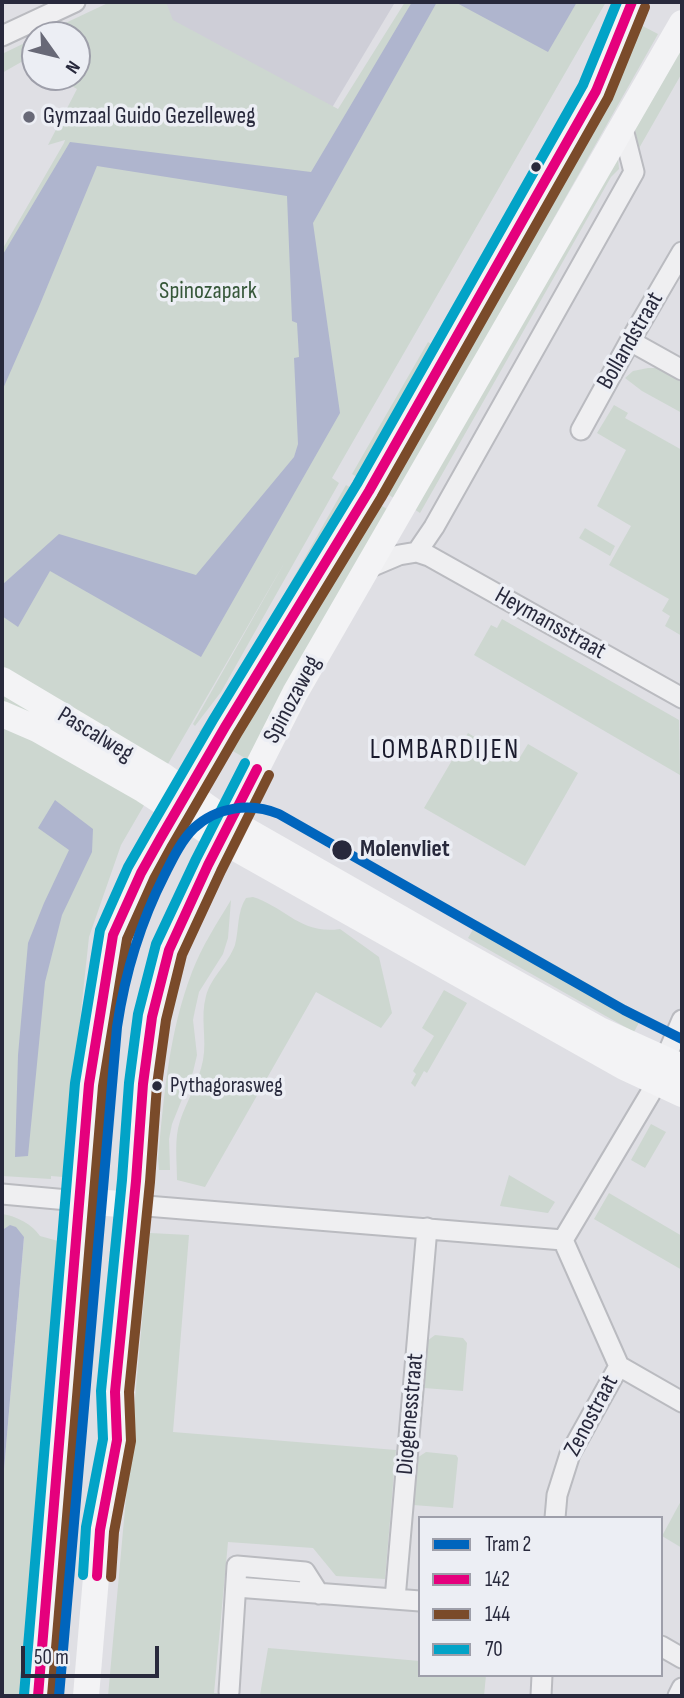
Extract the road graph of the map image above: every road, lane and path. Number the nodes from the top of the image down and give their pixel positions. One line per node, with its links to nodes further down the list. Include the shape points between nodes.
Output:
1 (75, 2): 4 (street)
2 (632, 2): 15 (main road, Spinozaweg, via 596,92 369,491)
3 (682, 23): 5 (main road, Spinozaweg)
4 (2, 36)
5 (622, 125): 10 (street, via 634,172); 11 (main road, Spinozaweg)
6 (682, 251): 7 (street, Bollandstraat)
7 (630, 341): 8 (street); 9 (street, Bollandstraat)
8 (682, 370)
9 (580, 430)
10 (417, 552): 11 (street); 13 (street, Heymansstraat)
11 (366, 569): 16 (main road, Spinozaweg, via 295,693)
12 (2, 680): 15 (main road, Pascalweg, via 155,770)
13 (682, 698)
14 (2, 714): 15 (main road, Pascalweg, via 144,789)
15 (181, 801): 16 (main road, via 216,813); 21 (main road, Spinozaweg, via 113,935 89,1084)
16 (226, 831): 18 (main road); 22 (main road, Spinozaweg, via 169,950 152,1017)
17 (682, 1020): 18 (street)
18 (668, 1070): 19 (main road); 24 (street)
19 (682, 1094)
20 (2, 1195): 21 (street)
21 (79, 1201): 22 (main road); 35 (main road, Spinozaweg)
22 (134, 1205): 23 (street); 36 (main road, Spinozaweg, via 115,1392 117,1440 100,1530)
23 (427, 1228): 24 (street); 28 (street, Diogenesstraat)
24 (563, 1240): 25 (street, Zenostraat)
25 (619, 1366): 26 (street); 27 (street, Zenostraat, via 570,1454)
26 (682, 1402)
27 (555, 1516)
28 (395, 1599): 29 (street); 34 (street, via 236,1587)
29 (418, 1601)
30 (663, 1647): 31 (street)
31 (682, 1658)
32 (542, 1677): 37 (street)
33 (682, 1688): 38 (street)
34 (229, 1692)
35 (37, 1696)
36 (86, 1696)
37 (541, 1696)
38 (678, 1696)

